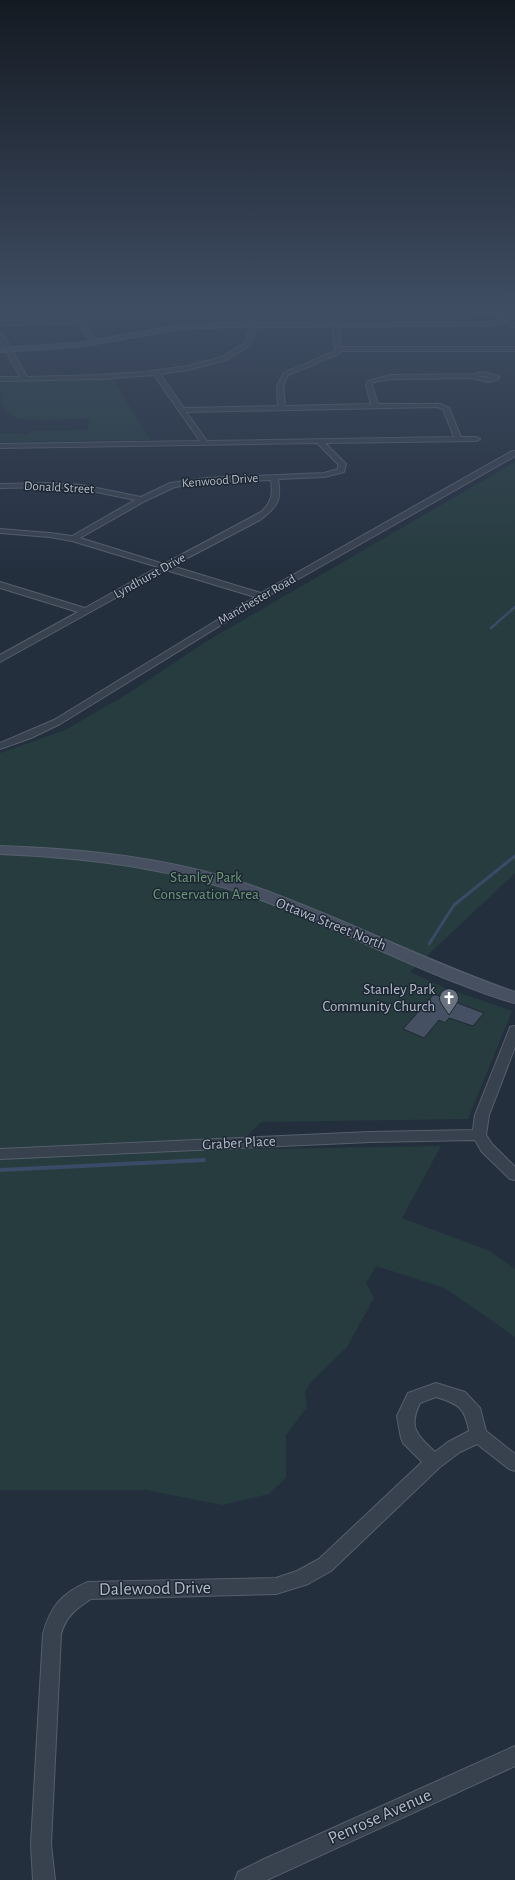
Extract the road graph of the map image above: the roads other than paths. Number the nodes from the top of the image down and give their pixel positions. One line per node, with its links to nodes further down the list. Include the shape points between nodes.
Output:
1 (172, 396): 6 (street)
2 (280, 396): 5 (street)
3 (372, 396): 4 (street)
4 (375, 406): 5 (street); 7 (street, via 444,407)
5 (282, 408): 6 (street)
6 (182, 410): 10 (street)
7 (458, 439): 8 (street); 9 (street)
8 (476, 439)
9 (320, 440): 10 (street); 13 (street, Kenwood Drive, via 342,464 341,470 324,475)
10 (204, 442): 11 (street)
11 (0, 446)
12 (515, 453): 20 (street, Manchester Road)
13 (274, 478): 15 (street, Kenwood Drive, via 184,483 162,489); 18 (street, Lyndhurst Drive, via 277,495 267,512)
14 (0, 486): 15 (street, Donald Street, via 74,486)
15 (142, 499): 17 (street, Kenwood Drive)
16 (0, 531): 17 (street)
17 (73, 539): 18 (street)
18 (166, 566): 20 (street); 21 (street, Lyndhurst Drive)
19 (0, 584): 21 (street)
20 (262, 596): 23 (street, Manchester Road, via 57,722)
21 (85, 611): 22 (street, Lyndhurst Drive)
22 (0, 659)
23 (0, 746)
24 (0, 850): 25 (street, Ottawa Street North, via 125,859 175,869 239,887 297,908 460,978)
25 (515, 998)
26 (515, 1030): 27 (street, via 482,1115)
27 (479, 1135): 28 (street, Graber Place, via 370,1137); 29 (street, via 487,1148)
28 (0, 1154)
29 (515, 1175)
30 (478, 1435): 31 (street, Dalewood Drive, via 454,1446); 31 (street, via 474,1413 459,1397 436,1390 414,1398 405,1416 409,1438); 32 (street)
31 (434, 1462): 34 (street, Dalewood Drive, via 325,1565 302,1578 276,1586 88,1591 62,1608 52,1634 41,1844)
32 (515, 1464)
33 (515, 1756): 35 (street, Penrose Avenue, via 269,1867)
34 (44, 1880)
35 (246, 1880)

